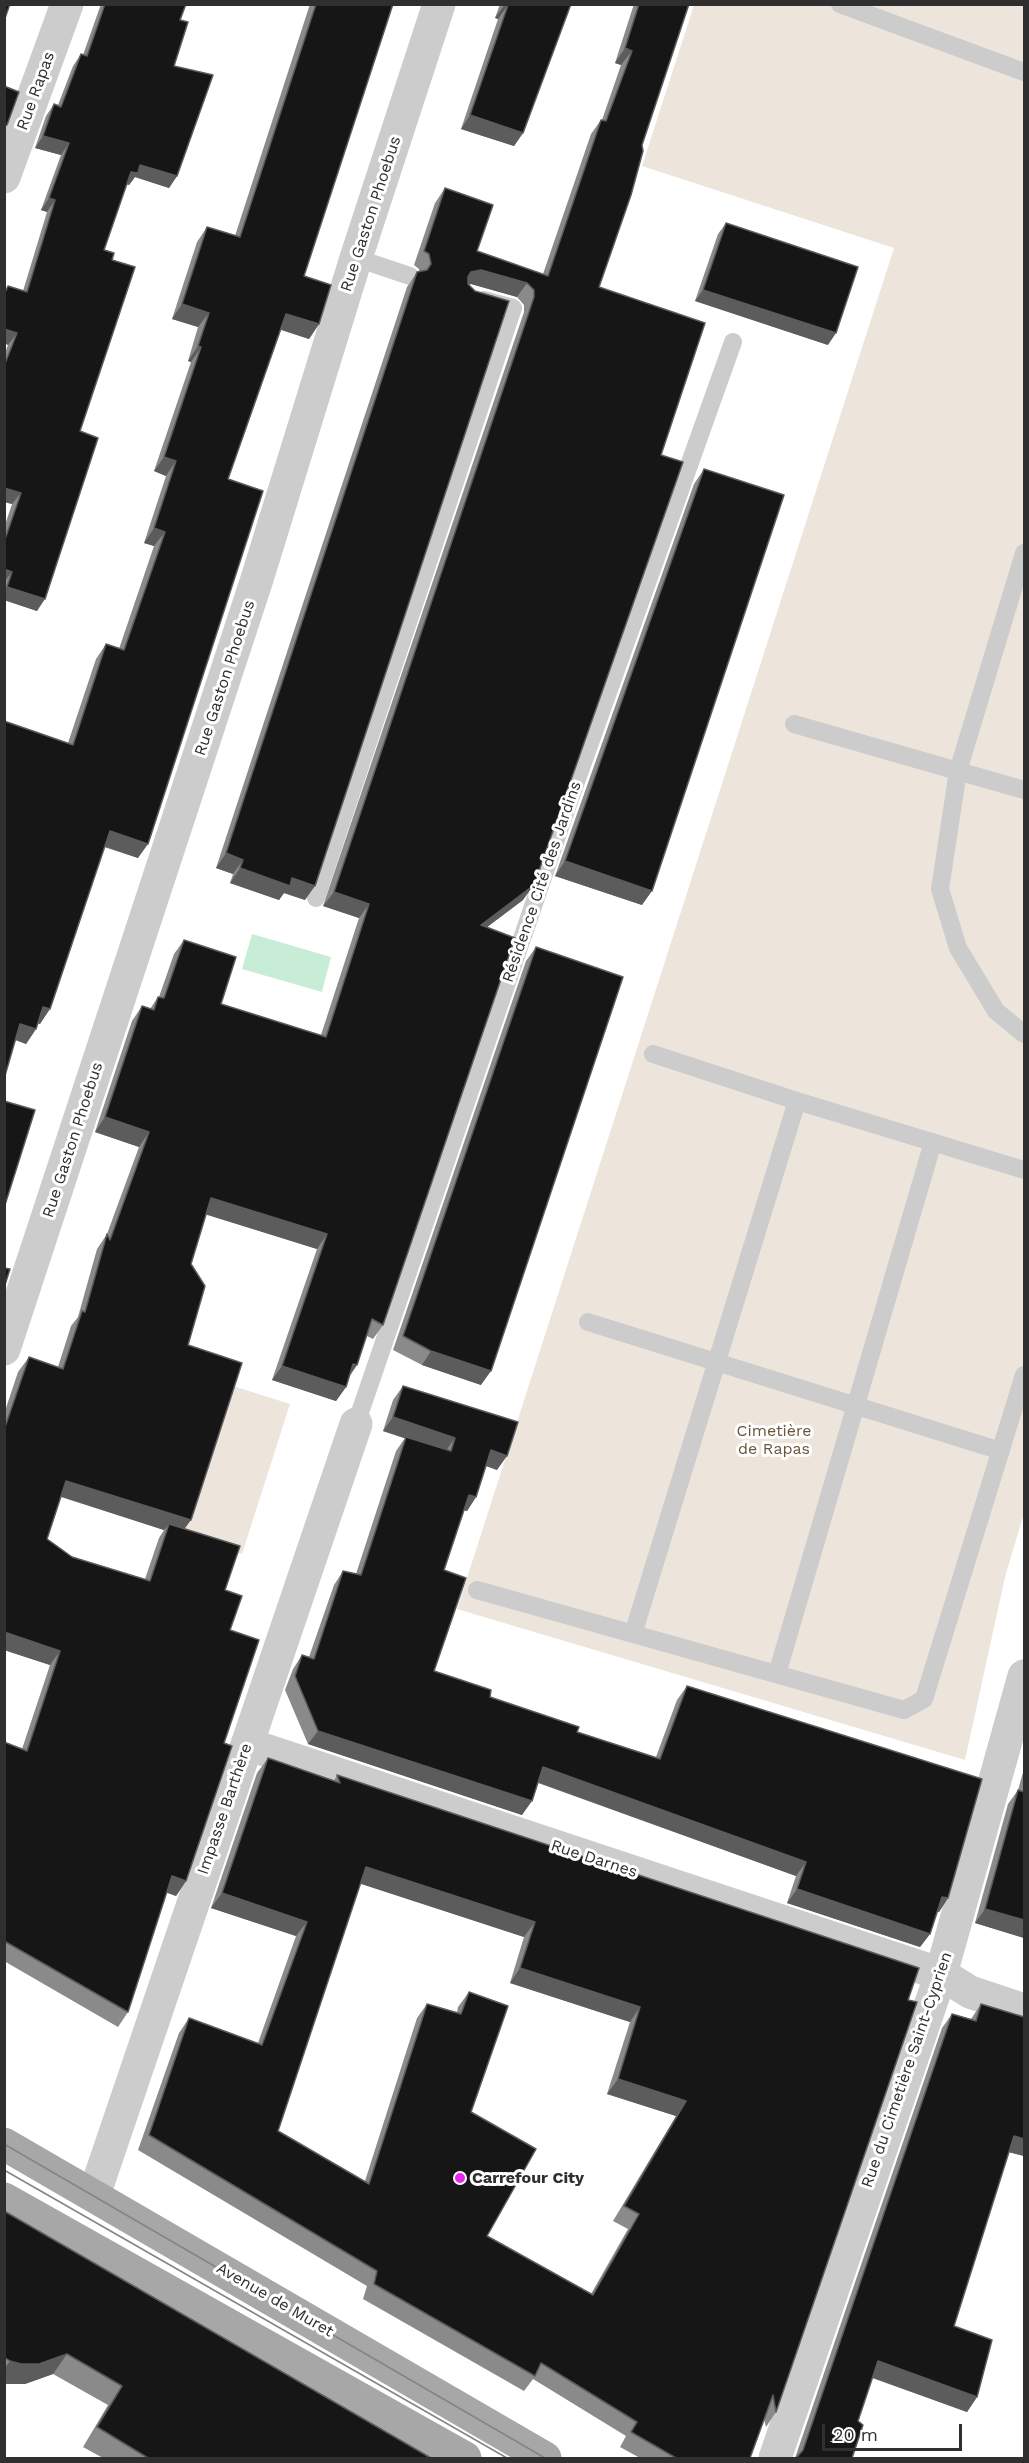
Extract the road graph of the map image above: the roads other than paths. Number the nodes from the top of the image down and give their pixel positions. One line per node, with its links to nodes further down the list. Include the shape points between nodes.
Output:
1 (67, 4): 5 (street, Rue Rapas)
2 (439, 4): 6 (street, Rue Gaston Phoebus)
3 (840, 4): 4 (lane)
4 (1024, 72)
5 (4, 177)
6 (356, 258): 7 (lane); 22 (street, Rue Gaston Phoebus, via 257,579)
7 (410, 276)
8 (468, 295): 15 (lane, via 513,308)
9 (733, 342): 26 (lane, Résidence Cité des Jardins, via 566,810)
10 (1024, 553): 11 (lane)
11 (1020, 582): 13 (lane)
12 (794, 724): 13 (lane)
13 (958, 771): 14 (lane); 16 (lane, via 940,889 958,948 996,1011)
14 (1024, 790)
15 (316, 898)
16 (1024, 1034)
17 (653, 1054): 18 (lane)
18 (797, 1101): 19 (lane); 23 (lane)
19 (933, 1142): 20 (lane); 25 (lane)
20 (1024, 1170)
21 (588, 1322): 23 (lane)
22 (4, 1349)
23 (717, 1362): 25 (lane); 29 (lane)
24 (1024, 1376): 27 (lane)
25 (856, 1405): 27 (lane); 30 (lane)
26 (356, 1424): 32 (street, Impasse Barthère)
27 (1001, 1451): 30 (lane, via 924,1699 904,1710)
28 (477, 1590): 29 (lane)
29 (633, 1634): 30 (lane)
30 (777, 1674)
31 (1024, 1676): 33 (street, Rue du Cimetière Saint-Cyprien)
32 (247, 1744): 33 (street, Rue Darnes); 36 (street, Impasse Barthère)
33 (941, 1974): 34 (street, Rue Darnes, via 970,1992); 40 (street, Rue du Cimetière Saint-Cyprien)
34 (1024, 2010)
35 (4, 2144): 36 (main road, Avenue de Muret)
36 (94, 2194): 39 (main road, Avenue de Muret)
37 (4, 2199): 38 (main road)
38 (465, 2458)
39 (545, 2458)
40 (775, 2458)

